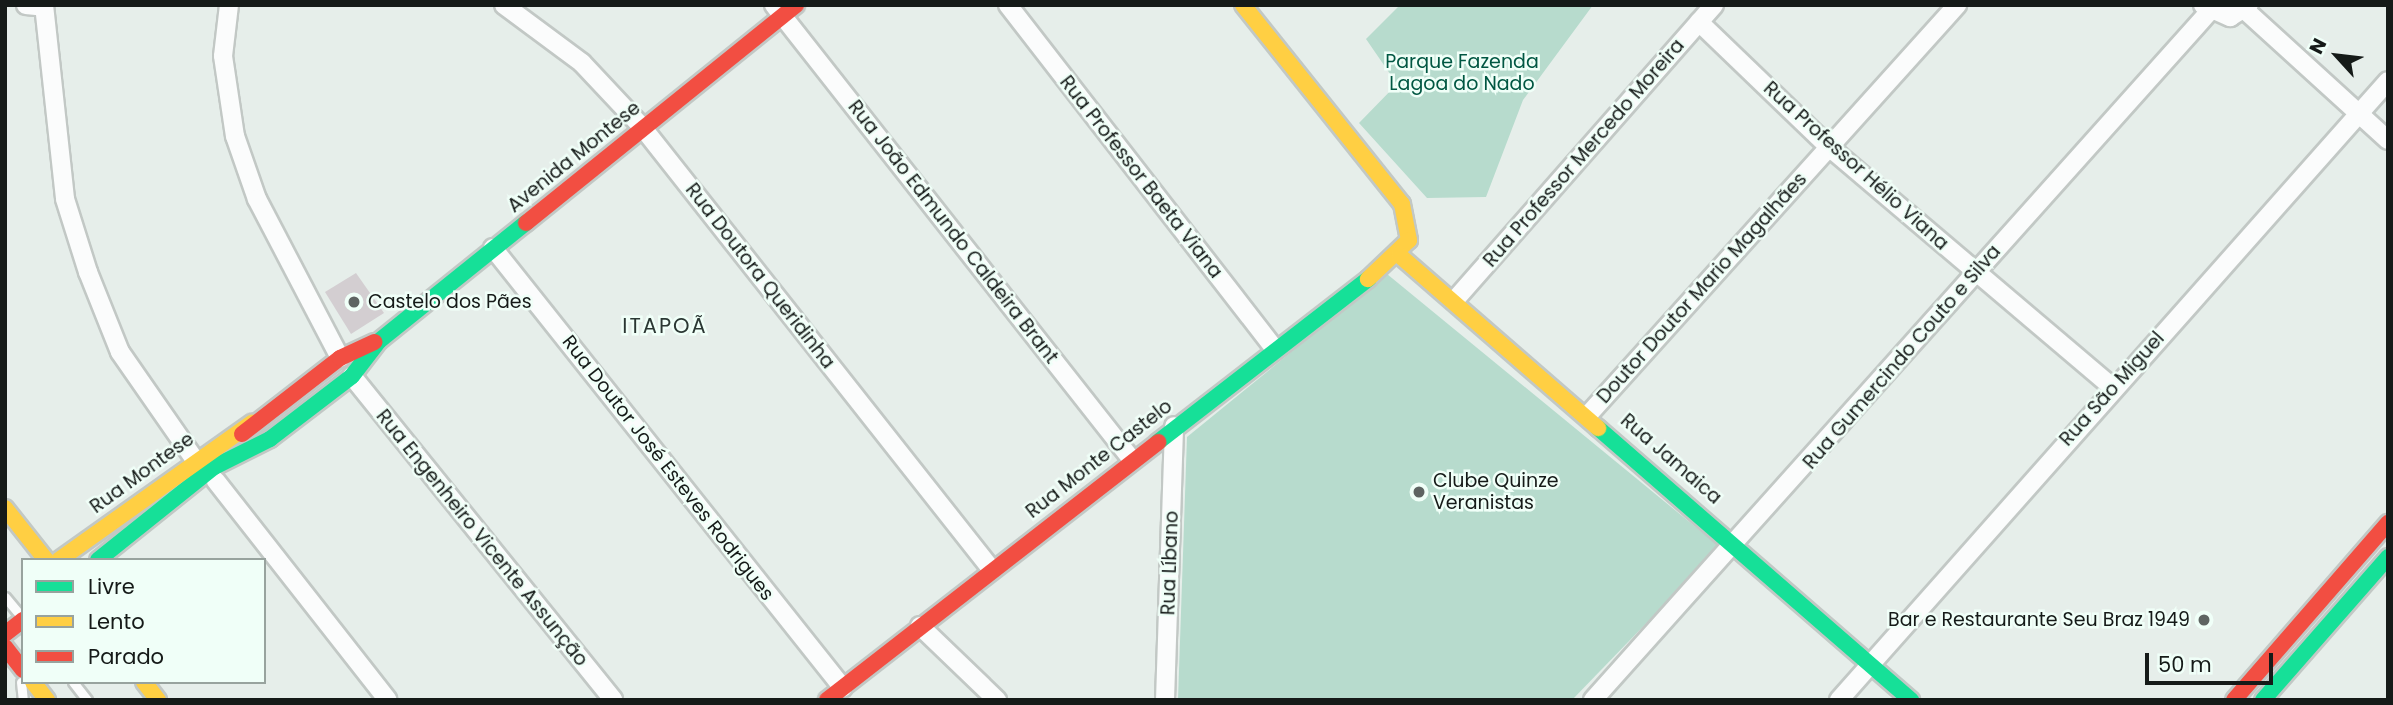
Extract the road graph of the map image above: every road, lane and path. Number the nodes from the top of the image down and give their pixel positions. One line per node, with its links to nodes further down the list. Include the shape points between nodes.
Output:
1 (26, 5): 8 (street)
2 (229, 5): 24 (street, via 223,56 235,136 257,199)
3 (504, 5): 15 (street, Rua Doutora Queridinha, via 582,63)
4 (1008, 5): 23 (street, Rua Professor Baeta Viana)
5 (1243, 5): 19 (main road, via 1402,204 1409,240)
6 (1714, 5): 12 (street, Rua Professor Mercedo Moreira)
7 (1956, 5): 17 (street, Doutor Doutor Mario Magalhães)
8 (44, 6): 32 (street, via 65,199 88,272 120,352)
9 (2206, 8): 10 (street, via 2230,17); 20 (street, Rua Gumercindo Couto e Silva)
10 (2247, 8): 14 (street)
11 (784, 9): 15 (main road, Avenida Montese); 31 (street, Rua João Edmundo Caldeira Brant)
12 (1699, 22): 17 (street, Rua Professor Hélio Viana); 21 (street, Rua Professor Mercedo Moreira)
13 (2388, 81): 14 (street, Rua São Miguel)
14 (2359, 114): 16 (street); 26 (street, Rua São Miguel)
15 (643, 128): 18 (main road, Avenida Montese); 41 (street, Rua Doutora Queridinha)
16 (2388, 141)
17 (1829, 147): 20 (street, Rua Professor Hélio Viana); 27 (street, Doutor Doutor Mario Magalhães)
18 (493, 248): 22 (main road, Avenida Montese); 53 (street, Rua Doutor José Esteves Rodrigues)
19 (1399, 255): 21 (main road, Rua Jamaica); 23 (main road, Rua Monte Castelo)
20 (1977, 272): 26 (street, Rua Professor Hélio Viana); 35 (street, Rua Gumercindo Couto e Silva)
21 (1454, 301): 27 (main road, Rua Jamaica)
22 (379, 341): 24 (main road, Avenida Montese); 25 (main road, Avenida Montese)
23 (1274, 348): 29 (main road, Rua Monte Castelo)
24 (340, 358): 28 (main road, Avenida Montese)
25 (352, 376): 30 (main road, Avenida Montese); 58 (street, Rua Engenheiro Vicente Assunção)
26 (2113, 388): 48 (street, Rua São Miguel)
27 (1588, 415): 35 (main road, Rua Jamaica)
28 (252, 423): 32 (main road, Rua Montese)
29 (1174, 426): 31 (main road, Rua Monte Castelo); 61 (street, Rua Líbano)
30 (271, 439): 32 (main road, Rua Montese)
31 (1132, 460): 41 (main road, Rua Monte Castelo)
32 (208, 470): 38 (main road, Rua Montese); 39 (main road); 40 (main road, Rua Montese); 57 (street)
33 (5, 508): 37 (main road)
34 (2388, 523): 65 (main road)
35 (1737, 545): 48 (main road, Rua Jamaica); 62 (street, Rua Gumercindo Couto e Silva)
36 (2388, 557): 66 (main road)
37 (44, 558)
38 (62, 558)
39 (100, 558)
40 (121, 558)
41 (992, 570): 45 (main road, Rua Monte Castelo)
42 (5, 597): 43 (lane)
43 (21, 617)
44 (21, 621): 46 (main road)
45 (920, 626): 53 (main road, Rua Monte Castelo); 60 (street)
46 (5, 634)
47 (5, 647): 49 (main road)
48 (1871, 663): 63 (street, Rua São Miguel); 64 (main road, Rua Jamaica)
49 (21, 668)
50 (35, 684): 54 (main road)
51 (75, 684): 55 (lane)
52 (146, 684): 56 (main road)
53 (843, 688): 59 (main road, Rua Monte Castelo)
54 (47, 700)
55 (87, 700)
56 (158, 700)
57 (388, 700)
58 (613, 700)
59 (827, 700)
60 (997, 700)
61 (1166, 700)
62 (1592, 700)
63 (1839, 700)
64 (1911, 700)
65 (2234, 700)
66 (2263, 700)

